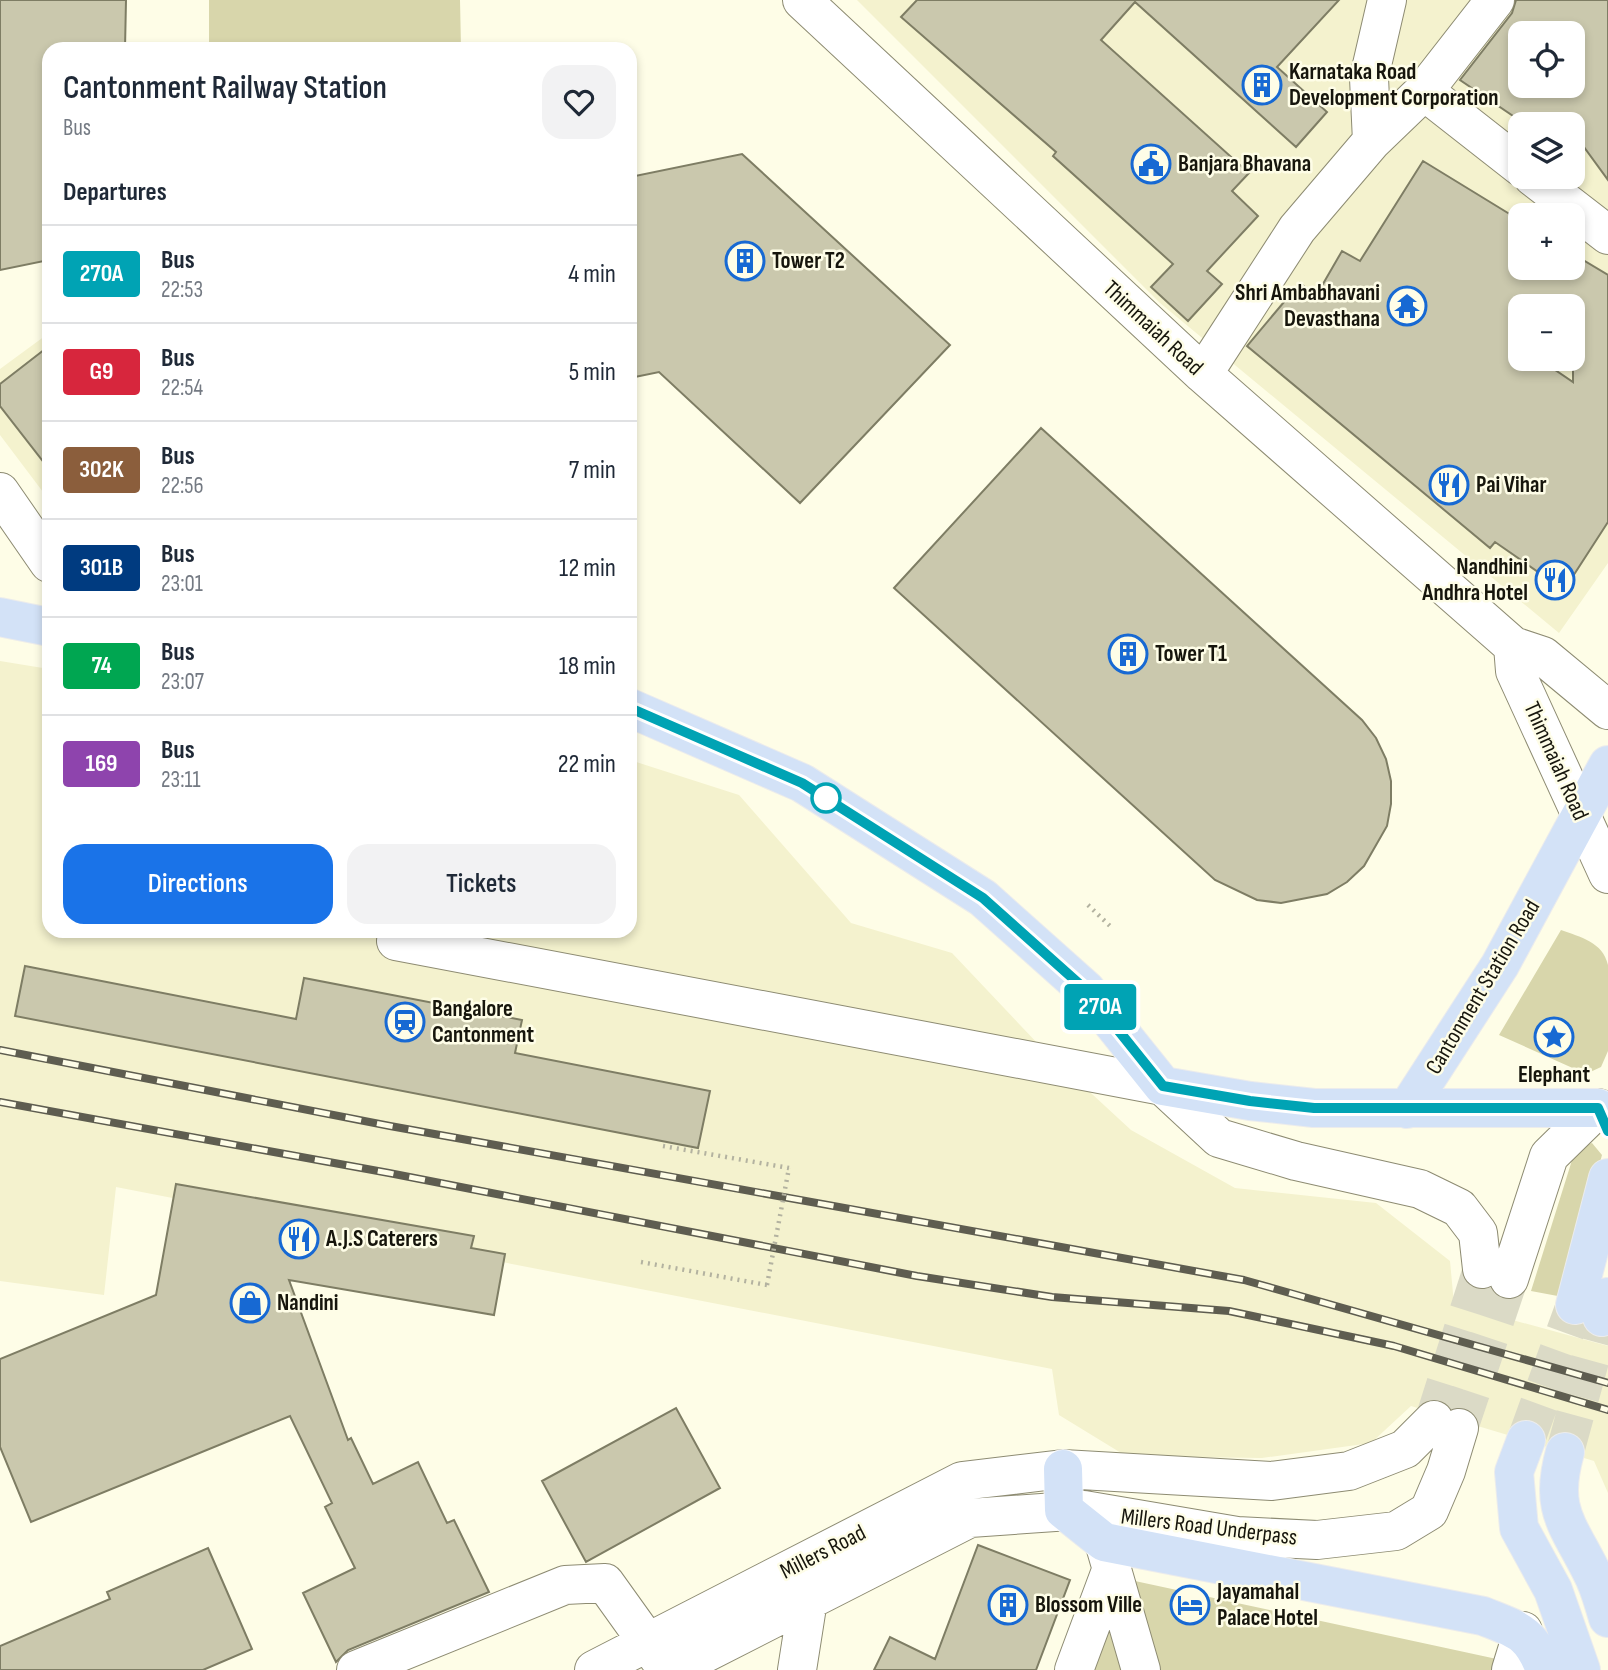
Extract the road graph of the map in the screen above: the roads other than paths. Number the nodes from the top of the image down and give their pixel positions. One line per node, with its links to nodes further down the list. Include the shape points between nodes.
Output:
1 (802, 0): 9 (street, Thimmaiah Road)
2 (1387, 0): 5 (street, via 1370,78)
3 (1495, 0): 4 (street)
4 (1424, 91): 5 (street); 6 (street)
5 (1372, 141): 9 (street, via 1297,229)
6 (1508, 157)
7 (1549, 189): 8 (street)
8 (1608, 235)
9 (1203, 374): 14 (street, Thimmaiah Road)
10 (0, 492): 11 (street)
11 (42, 553)
12 (0, 617): 13 (main road)
13 (42, 626)
14 (1513, 646): 15 (street, Thimmaiah Road, via 1542,656); 18 (street, Thimmaiah Road, via 1515,671)
15 (1608, 710)
16 (637, 711): 22 (main road, via 802,783 983,898 1086,990)
17 (1608, 765): 18 (main road, Cantonment Station Road)
18 (1580, 816): 19 (street, Thimmaiah Road); 20 (main road, Cantonment Station Road)
19 (1605, 858): 20 (street)
20 (1538, 894): 24 (main road, Cantonment Station Road, via 1500,965)
21 (396, 941): 22 (street)
22 (1163, 1086): 23 (street, via 1219,1138 1420,1189 1459,1208 1478,1233 1495,1274 1549,1156); 24 (main road, via 1314,1108)
23 (1605, 1106): 24 (main road)
24 (1407, 1109)
25 (1608, 1178): 26 (main road)
26 (1595, 1306)
27 (1526, 1440): 44 (main road, via 1514,1472 1518,1528 1553,1590)
28 (1564, 1452): 33 (main road, via 1557,1479 1561,1518 1593,1573)
29 (1063, 1469): 30 (main road); 30 (street, Millers Road Underpass, via 1285,1479 1349,1471 1405,1449 1447,1424 1446,1472 1429,1511 1396,1531 1317,1540 1237,1536); 35 (street, Millers Road, via 962,1481)
30 (1064, 1510): 31 (main road); 32 (street, Millers Road, via 970,1518)
31 (1108, 1555): 34 (main road, via 1483,1616); 40 (street); 41 (street)
32 (795, 1607): 35 (street, Millers Road); 38 (street); 39 (street)
33 (1608, 1618)
34 (1523, 1631): 42 (street); 43 (main road)
35 (662, 1661): 36 (street, via 606,1584 565,1586); 37 (street, Millers Road)
36 (356, 1670)
37 (594, 1670)
38 (775, 1670)
39 (797, 1670)
40 (1074, 1670)
41 (1141, 1670)
42 (1511, 1670)
43 (1545, 1670)
44 (1581, 1670)

